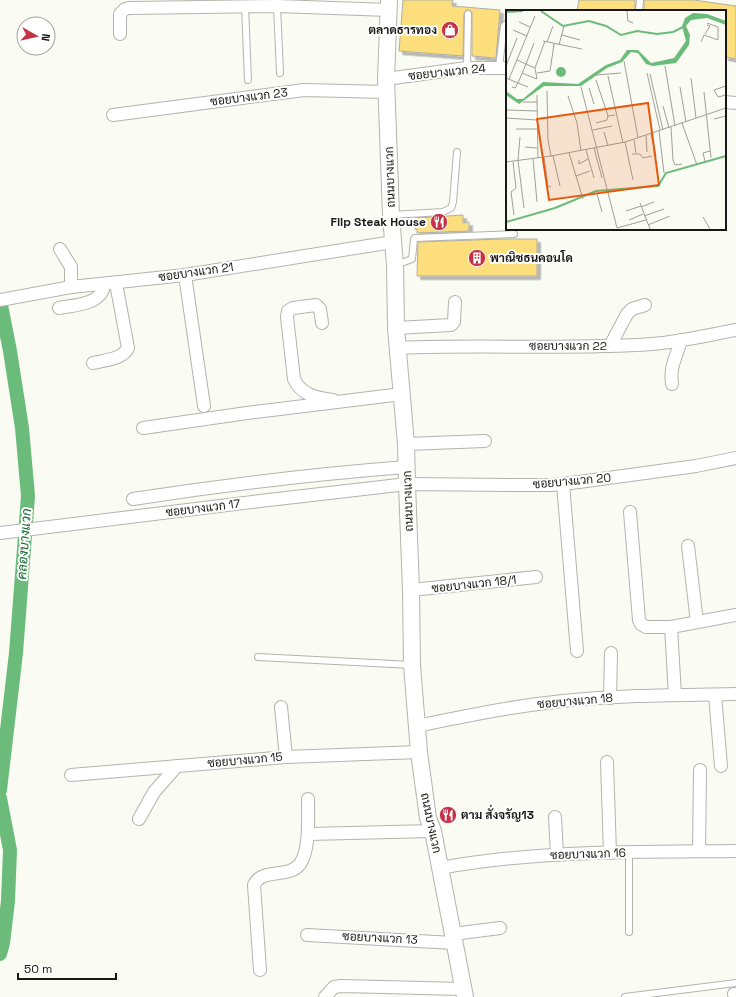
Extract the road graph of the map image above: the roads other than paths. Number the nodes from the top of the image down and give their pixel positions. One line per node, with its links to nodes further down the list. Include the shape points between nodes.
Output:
1 (640, 0): 5 (lane)
2 (389, 5): 4 (street); 13 (main road, ถนนบางแวก)
3 (245, 6): 4 (street); 8 (street, via 129,8 120,14); 12 (lane)
4 (277, 6): 11 (lane)
5 (639, 10)
6 (468, 14): 10 (lane)
7 (506, 24): 9 (lane)
8 (120, 34)
9 (503, 67): 10 (street, ซอยบางแวก 24)
10 (467, 68): 13 (street, ซอยบางแวก 24)
11 (280, 73)
12 (248, 80)
13 (387, 85): 16 (street, ซอยบางแวก 23, via 304,90); 18 (main road, ถนนบางแวก)
14 (726, 102): 15 (street)
15 (736, 103)
16 (113, 115)
17 (457, 152): 18 (lane, via 451,208 443,212)
18 (391, 215): 20 (main road, ถนนบางแวก)
19 (514, 234): 22 (lane, via 416,238 413,243 412,259)
20 (393, 242): 22 (main road, ถนนบางแวก); 23 (street, ซอยบางแวก 21)
21 (60, 249): 26 (street, via 71,267)
22 (395, 265): 32 (main road, ถนนบางแวก)
23 (185, 275): 24 (street, ซอยบางแวก 21); 41 (street)
24 (116, 283): 25 (street, ซอยบางแวก 21); 37 (street, via 128,348 121,356)
25 (102, 284): 26 (street, ซอยบางแวก 21); 30 (street, via 101,295 94,300)
26 (71, 287): 27 (street, ซอยบางแวก 21)
27 (0, 300)
28 (454, 302): 32 (street, via 454,322 451,326)
29 (645, 306): 35 (street, via 632,309 627,314)
30 (59, 308)
31 (322, 323): 40 (street, via 320,309 316,305 288,311 294,379 297,386 307,394)
32 (396, 328): 36 (main road, ถนนบางแวก)
33 (736, 330): 34 (street, ซอยบางแวก 22)
34 (681, 340): 35 (street, ซอยบางแวก 22); 38 (street, via 671,369)
35 (610, 346): 36 (street, ซอยบางแวก 22)
36 (399, 348): 39 (main road, ถนนบางแวก)
37 (94, 363)
38 (672, 384)
39 (402, 394): 40 (street); 44 (main road, ถนนบางแวก)
40 (342, 401): 42 (street)
41 (204, 406)
42 (143, 428)
43 (485, 442): 44 (street)
44 (406, 444): 46 (main road, ถนนบางแวก)
45 (736, 458): 48 (street, ซอยบางแวก 20)
46 (406, 467): 47 (main road, ถนนบางแวก); 49 (street, via 280,478)
47 (406, 484): 48 (street, ซอยบางแวก 20); 51 (street, ซอยบางแวก 17); 54 (main road, ถนนบางแวก)
48 (563, 484): 58 (street)
49 (133, 499)
50 (630, 512): 57 (street, via 639,620 646,627)
51 (2, 533)
52 (688, 546): 56 (street)
53 (536, 577): 54 (street, ซอยบางแวก 18/1)
54 (411, 590): 61 (main road, ถนนบางแวก)
55 (736, 615): 56 (street)
56 (697, 622): 57 (street)
57 (671, 627): 63 (street)
58 (577, 651)
59 (611, 653): 65 (street)
60 (258, 657): 61 (lane)
61 (412, 665): 67 (main road, ถนนบางแวก)
62 (736, 694): 64 (street, ซอยบางแวก 18)
63 (675, 695): 64 (street, ซอยบางแวก 18); 65 (street, ซอยบางแวก 18)
64 (715, 695): 72 (street)
65 (610, 698): 67 (street, ซอยบางแวก 18, via 499,709)
66 (281, 707): 69 (street)
67 (417, 726): 68 (main road, ถนนบางแวก)
68 (419, 752): 69 (street, ซอยบางแวก 15); 78 (main road, ถนนบางแวก, via 428,818)
69 (286, 756): 71 (street, ซอยบางแวก 15)
70 (607, 762): 83 (street)
71 (177, 766): 74 (street, ซอยบางแวก 15); 77 (street, via 154,792)
72 (721, 766)
73 (700, 770): 80 (street)
74 (71, 775)
75 (308, 799): 79 (street)
76 (555, 817): 84 (street)
77 (139, 819)
78 (433, 831): 79 (street); 85 (main road, ถนนบางแวก)
79 (308, 834): 90 (street, via 300,865 292,871 260,877 254,885)
80 (700, 851): 81 (street, ซอยบางแวก 16); 82 (street, ซอยบางแวก 16)
81 (736, 851)
82 (629, 852): 83 (street, ซอยบางแวก 16); 87 (lane)
83 (610, 853): 84 (street, ซอยบางแวก 16)
84 (557, 855): 85 (street, ซอยบางแวก 16)
85 (440, 868): 89 (main road, ถนนบางแวก)
86 (500, 928): 89 (street, ซอยบางแวก 13)
87 (629, 932)
88 (307, 935): 89 (street, ซอยบางแวก 13)
89 (454, 939): 92 (main road, ถนนบางแวก)
90 (260, 970)
91 (735, 991): 94 (lane)
92 (464, 993): 93 (street, via 341,986 334,987)
93 (325, 997)
94 (625, 997)

